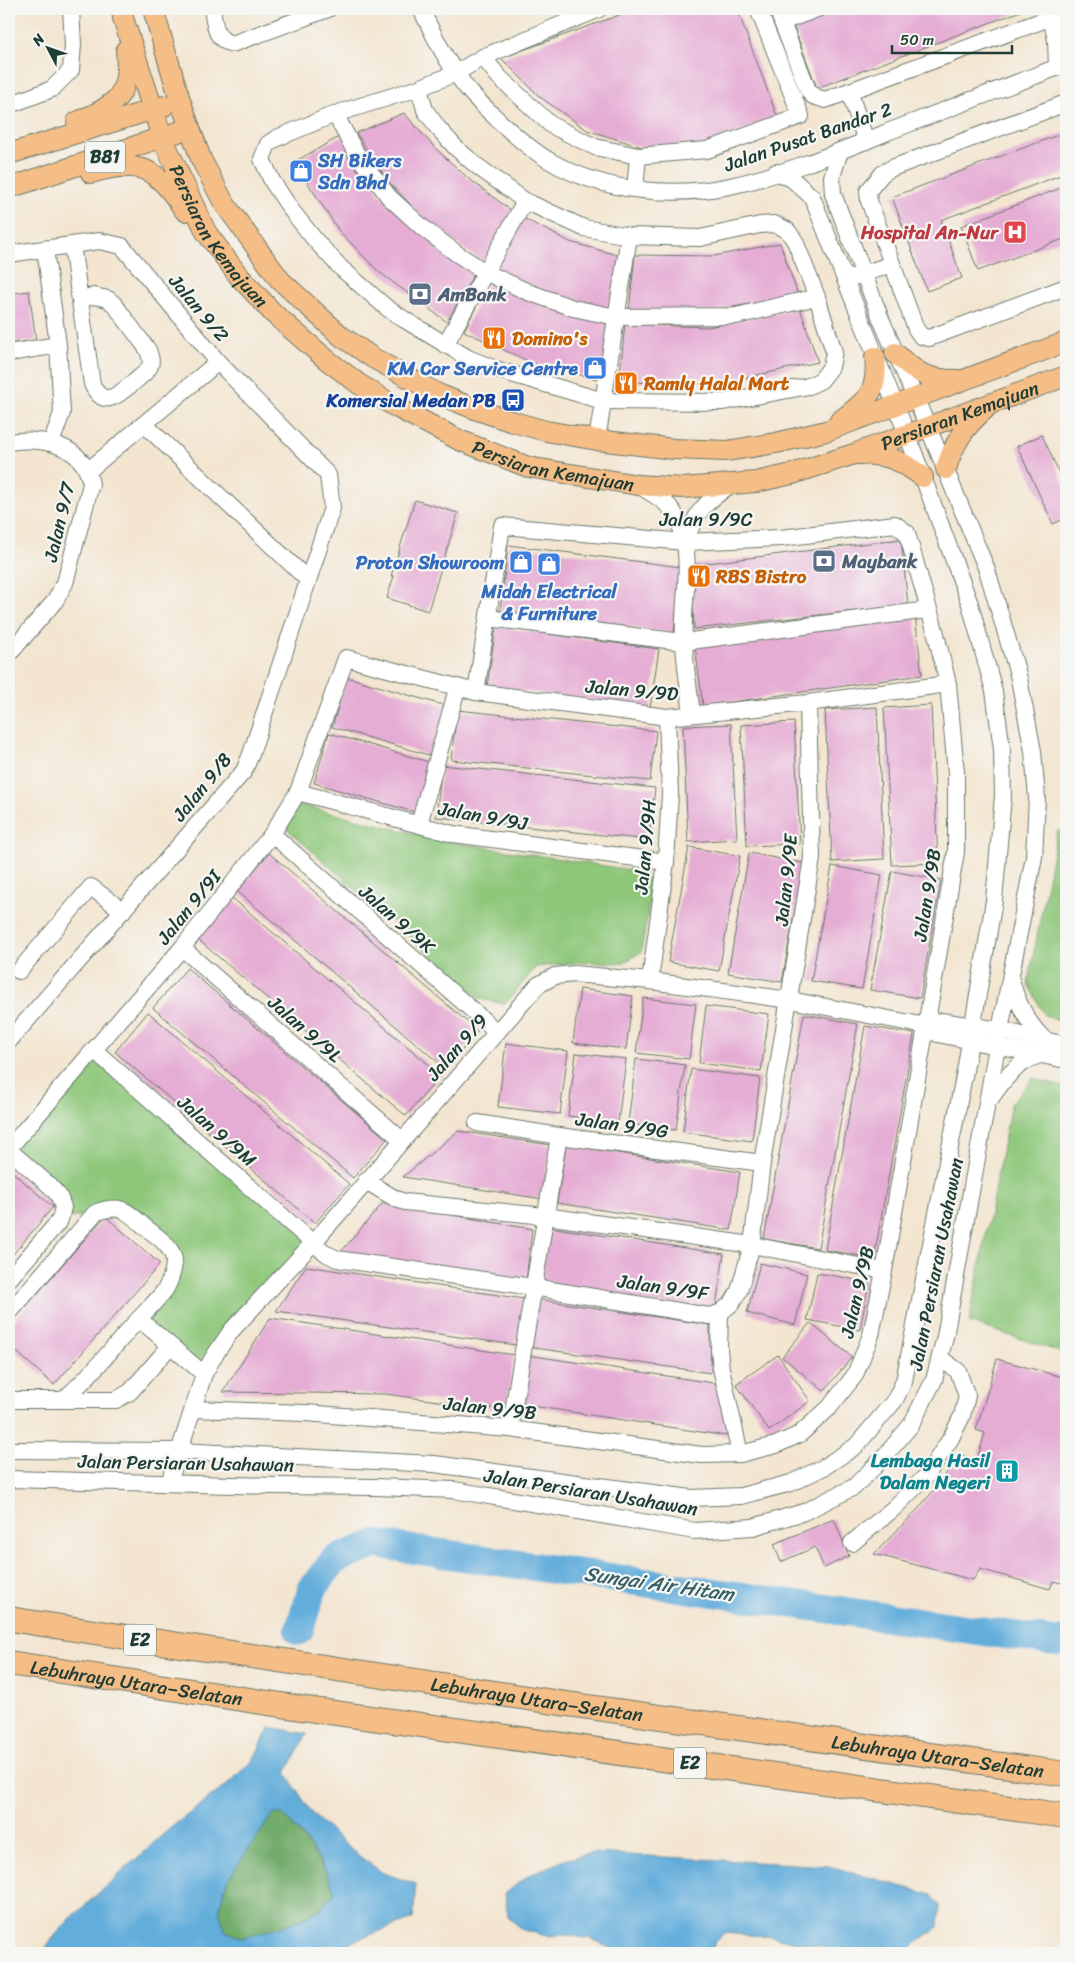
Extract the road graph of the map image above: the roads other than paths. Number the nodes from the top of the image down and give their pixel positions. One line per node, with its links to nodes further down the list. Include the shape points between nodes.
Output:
1 (71, 9): 20 (street, via 71,70 52,89)
2 (153, 9): 18 (main road, Persiaran Kemajuan)
3 (212, 9): 11 (street, via 217,34 221,40 232,44)
4 (328, 9): 11 (street)
5 (598, 9): 13 (street)
6 (758, 9): 29 (street, via 801,116 707,150)
7 (817, 9): 12 (street)
8 (427, 10): 15 (street, Jalan Pusat Bandar 2, via 441,49)
9 (123, 13): 21 (main road, Persiaran Kemajuan); 26 (main road, via 128,65 122,92 107,107 63,128)
10 (1059, 13): 14 (street, via 1056,40); 17 (street)
11 (294, 15)
12 (780, 16): 17 (street, via 813,96 825,100)
13 (483, 57): 15 (street); 29 (street, via 499,77 551,125 595,147)
14 (1061, 66): 25 (street, Jalan Pusat Bandar 2)
15 (456, 73): 16 (street); 33 (street, Jalan Pusat Bandar 2, via 488,110 537,153 564,169 608,184)
16 (419, 88): 22 (street); 34 (street, via 426,110 456,148)
17 (849, 91): 25 (street)
18 (180, 100): 21 (main road); 23 (main road, Persiaran Kemajuan)
19 (1066, 103): 40 (street, via 882,173 868,191 869,201)
20 (9, 105)
21 (153, 109): 24 (main road, Persiaran Kemajuan); 26 (main road, B81)
22 (335, 114): 41 (street, via 356,153 389,197 456,253); 50 (street, via 268,144 262,159 272,181 314,240 341,268 387,308)
23 (190, 128): 24 (main road); 65 (main road, Persiaran Kemajuan, via 201,159 224,203 280,280 341,336 438,394 510,421)
24 (162, 137): 31 (main road, B81); 35 (main road, Persiaran Kemajuan)
25 (866, 141): 27 (street, Jalan Pusat Bandar 2)
26 (44, 144): 28 (main road, B81)
27 (840, 151): 30 (street, Jalan Pusat Bandar 2); 42 (street, Jalan Persiaran Usahawan, via 832,176 833,194)
28 (9, 154)
29 (638, 156): 33 (street)
30 (776, 172): 33 (street, Jalan Pusat Bandar 2, via 729,186 696,190 665,192); 43 (street, Jalan Persiaran Usahawan, via 792,179 812,197)
31 (48, 176): 32 (main road, B81); 35 (main road, via 74,178 108,168 137,167 170,187 186,212)
32 (9, 188)
33 (635, 189)
34 (525, 201): 36 (street, via 584,228); 41 (street)
35 (206, 232): 73 (main road, Persiaran Kemajuan, via 238,275 274,314 327,360 394,406 459,440 528,467)
36 (629, 236): 45 (street, via 700,238 774,224 787,230 795,242); 47 (street)
37 (72, 245): 38 (street, Jalan 9/2); 46 (street); 54 (street, Jalan 9/2, via 99,241 122,246)
38 (45, 249): 39 (street, Jalan 9/2); 49 (street)
39 (9, 254)
40 (892, 264): 42 (street); 44 (street, via 916,329 921,336 929,338)
41 (485, 272): 47 (street, via 574,308); 50 (street)
42 (864, 274): 43 (street); 52 (street, Jalan Persiaran Usahawan)
43 (845, 280): 53 (street, Jalan Persiaran Usahawan)
44 (1066, 287)
45 (817, 297): 47 (street, via 736,316); 58 (street, via 834,352 831,367 822,380 809,386 722,402)
46 (80, 299): 46 (street, via 92,384 95,391 109,399 146,372 151,358 114,304 101,296)
47 (616, 317): 58 (street)
48 (1066, 342): 56 (main road, Persiaran Kemajuan)
49 (58, 345): 51 (street); 67 (street, via 62,413)
50 (445, 345): 58 (street, via 495,370)
51 (9, 353)
52 (895, 354): 56 (main road, via 913,370 930,377); 57 (street, Jalan Persiaran Usahawan)
53 (875, 357): 60 (street, Jalan Persiaran Usahawan); 63 (main road, via 876,381 872,390 856,408)
54 (218, 362): 61 (street); 71 (street, Jalan 9/2)
55 (1066, 376): 59 (main road, Persiaran Kemajuan)
56 (965, 380): 57 (main road, Persiaran Kemajuan)
57 (916, 398): 60 (main road, Persiaran Kemajuan); 62 (street, Jalan Persiaran Usahawan)
58 (604, 401): 65 (street)
59 (993, 403): 62 (main road, Persiaran Kemajuan); 69 (main road, via 968,426 950,454)
60 (896, 405): 63 (main road, Persiaran Kemajuan); 64 (street, Jalan Persiaran Usahawan)
61 (144, 424): 70 (street); 79 (street)
62 (928, 427): 64 (main road, Persiaran Kemajuan); 69 (street, Jalan Persiaran Usahawan)
63 (826, 431): 65 (main road, Persiaran Kemajuan, via 728,451 674,449)
64 (907, 434): 68 (main road, Persiaran Kemajuan); 72 (street, Jalan Persiaran Usahawan)
65 (597, 440)
66 (9, 442): 67 (street, Jalan 9/7, via 34,440)
67 (51, 443): 70 (street, Jalan 9/7, via 79,457)
68 (854, 454): 72 (main road, via 899,460); 74 (main road, Persiaran Kemajuan, via 792,474)
69 (946, 469): 77 (street, Jalan Persiaran Usahawan)
70 (89, 470): 83 (street, Jalan 9/7, via 91,484 65,583 55,600)
71 (328, 474): 79 (street, Jalan 9/8, via 332,508)
72 (923, 477): 78 (street, Jalan Persiaran Usahawan)
73 (638, 485): 74 (main road, Persiaran Kemajuan, via 683,488); 76 (street, via 671,509)
74 (729, 486): 76 (street, via 710,499 696,515)
75 (907, 533): 76 (street, Jalan 9/9C, via 895,524 781,538); 80 (street, Jalan 9/9B)
76 (685, 542): 81 (street, Jalan 9/9C, via 502,526); 82 (street)
77 (987, 570): 78 (street); 98 (street, Jalan Persiaran Usahawan, via 1018,674 1033,751 1037,798 1034,857)
78 (960, 576): 100 (street, Jalan Persiaran Usahawan, via 994,691 1002,749 1003,796 994,901)
79 (308, 580): 95 (street, Jalan 9/8, via 244,771)
80 (928, 610): 82 (street); 85 (street, Jalan 9/9B)
81 (488, 618): 82 (street); 87 (street)
82 (684, 642): 89 (street)
83 (9, 654)
84 (346, 658): 86 (street, Jalan 9/9D); 91 (street, Jalan 9/9I)
85 (948, 684): 88 (street, Jalan 9/9D); 102 (street, Jalan 9/9B, via 956,772 956,852 931,996)
86 (457, 689): 87 (street, Jalan 9/9D); 92 (street)
87 (476, 692): 90 (street, Jalan 9/9D)
88 (808, 703): 89 (street, Jalan 9/9D); 101 (street, Jalan 9/9E, via 812,858)
89 (692, 714): 90 (street, Jalan 9/9D)
90 (667, 717): 94 (street, Jalan 9/9H, via 670,794)
91 (298, 792): 92 (street, Jalan 9/9J); 93 (street, Jalan 9/9I)
92 (419, 824): 94 (street, Jalan 9/9J, via 453,834)
93 (272, 834): 96 (street, Jalan 9/9I); 103 (street, Jalan 9/9K)
94 (666, 862): 99 (street, Jalan 9/9H)
95 (123, 911): 97 (street, via 91,887); 106 (street, Jalan 9/8)
96 (182, 948): 109 (street, Jalan 9/9I); 115 (street, Jalan 9/9L)
97 (19, 971)
98 (1011, 978): 105 (street, Jalan Persiaran Usahawan); 108 (street, via 1024,1014)
99 (650, 981): 101 (street, Jalan 9/9); 103 (street, Jalan 9/9, via 574,974 556,976 538,985)
100 (978, 999): 102 (street, via 969,1015); 104 (street, Jalan Persiaran Usahawan)
101 (790, 1000): 102 (street, Jalan 9/9); 117 (street, Jalan 9/9F)
102 (935, 1027): 104 (street, Jalan 9/9); 111 (street, via 960,1046); 122 (street, Jalan 9/9B, via 922,1050)
103 (497, 1032): 115 (street, Jalan 9/9)
104 (972, 1033): 105 (street, Jalan 9/9); 111 (street, Jalan Persiaran Usahawan)
105 (999, 1037): 108 (street, Jalan 9/9); 112 (street, Jalan Persiaran Usahawan)
106 (9, 1041)
107 (1066, 1044): 108 (street)
108 (1042, 1047): 110 (street); 112 (street, via 1013,1070)
109 (94, 1050): 116 (street, Jalan 9/9I); 120 (street, Jalan 9/9M)
110 (1066, 1060)
111 (965, 1070): 136 (street, Jalan Persiaran Usahawan, via 904,1381 890,1408 856,1446 816,1471 791,1483 741,1496 691,1498 434,1464)
112 (987, 1104): 129 (street, Jalan Persiaran Usahawan)
113 (477, 1123): 114 (street, Jalan 9/9G)
114 (559, 1136): 117 (street, Jalan 9/9G); 119 (street)
115 (402, 1140): 118 (street, Jalan 9/9)
116 (9, 1149): 123 (street, via 50,1186 63,1207 60,1220)
117 (762, 1163): 121 (street, Jalan 9/9F)
118 (366, 1181): 119 (street, via 396,1200 405,1202); 120 (street, Jalan 9/9)
119 (545, 1216): 121 (street); 124 (street)
120 (313, 1243): 124 (street, Jalan 9/9F, via 327,1254 348,1262); 130 (street, Jalan 9/9, via 231,1331)
121 (752, 1245): 122 (street); 125 (street, Jalan 9/9F, via 739,1291 732,1303)
122 (884, 1271): 137 (street, Jalan 9/9B, via 871,1335 855,1375 845,1388 829,1408 800,1434 776,1445)
123 (9, 1279)
124 (532, 1287): 125 (street, Jalan 9/9F, via 709,1316); 134 (street)
125 (720, 1312): 137 (street, via 721,1368)
126 (9, 1313): 127 (street, via 95,1213 120,1208 168,1247 174,1259 165,1290)
127 (139, 1319): 128 (street); 132 (street, via 78,1388)
128 (170, 1346): 130 (street); 132 (street, via 123,1398)
129 (940, 1358): 139 (street, Jalan Persiaran Usahawan, via 930,1392 911,1426 854,1487 804,1512 753,1527 694,1531 454,1490); 140 (street, via 958,1371 967,1396 962,1416 926,1476)
130 (204, 1374): 133 (street, Jalan 9/9)
131 (9, 1400): 132 (street)
132 (63, 1400)
133 (193, 1409): 134 (street, Jalan 9/9B, via 305,1413); 136 (street, Jalan 9/9)
134 (510, 1429): 137 (street, Jalan 9/9B, via 702,1455)
135 (9, 1450): 136 (street, Jalan Persiaran Usahawan)
136 (179, 1451): 139 (street, Jalan 9/9)
137 (740, 1454)
138 (9, 1479): 139 (street, Jalan Persiaran Usahawan)
139 (169, 1483)
140 (852, 1544)
141 (9, 1619): 143 (highway, Lebuhraya Utara–Selatan / E2, via 272,1661)
142 (9, 1663): 144 (highway, Lebuhraya Utara–Selatan / E2, via 314,1710)
143 (1066, 1774)
144 (1066, 1816)

